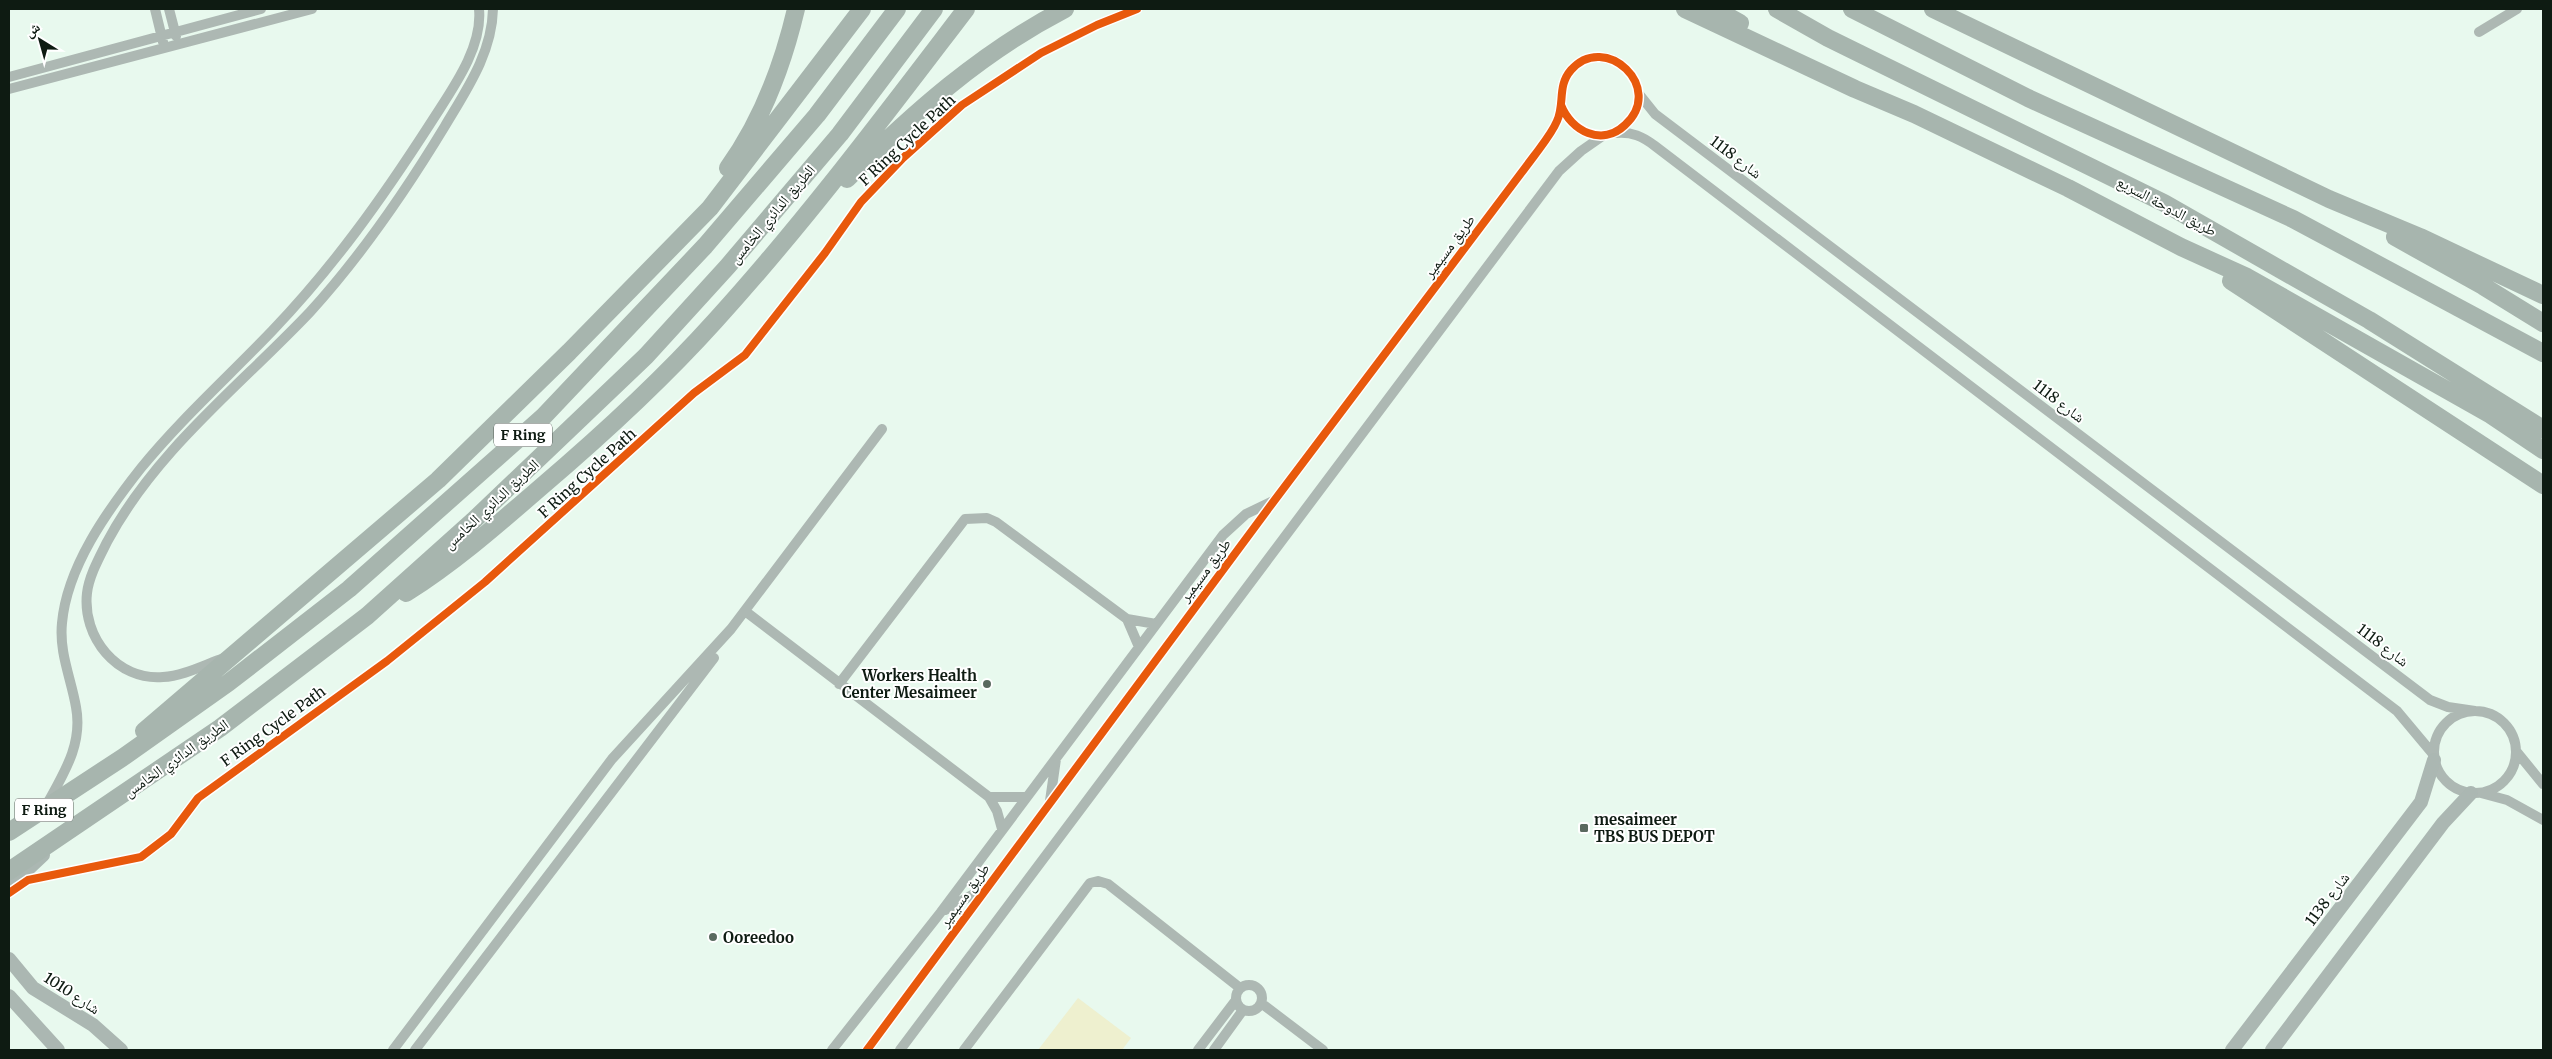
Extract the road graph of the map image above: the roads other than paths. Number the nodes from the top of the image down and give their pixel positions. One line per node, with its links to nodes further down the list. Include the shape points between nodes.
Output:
1 (155, 9): 22 (street)
2 (169, 9): 20 (street)
3 (262, 9): 20 (street)
4 (312, 9): 23 (street)
5 (478, 9): 43 (street, via 477,35 458,78 375,209 279,323 164,440)
6 (493, 9): 44 (street, via 489,39 481,63 436,141 374,234 309,312 168,456 135,497)
7 (796, 9): 34 (highway, via 782,61 754,126 710,193)
8 (862, 9): 34 (highway, via 710,208)
9 (897, 9): 58 (highway, الطريق الدائري الخامس / F Ring, via 816,114 706,246 544,416 349,590 228,683)
10 (934, 9): 46 (highway, الطريق الدائري الخامس / F Ring, via 840,134 728,266 646,356 473,521)
11 (966, 9): 32 (highway)
12 (1065, 9): 32 (highway, via 996,50 927,103 887,138)
13 (1685, 9): 27 (highway)
14 (1715, 9): 27 (highway)
15 (1777, 9): 39 (highway, طريق الدوحة السريع, via 1828,38 2164,203 2369,320)
16 (1852, 9): 37 (highway, via 2028,98 2293,219)
17 (1924, 9): 19 (highway)
18 (2517, 9): 21 (street)
19 (1939, 12): 31 (highway)
20 (175, 32): 22 (street); 23 (street)
21 (2479, 32)
22 (161, 35): 24 (street); 25 (street)
23 (178, 44): 24 (street)
24 (164, 48): 26 (street)
25 (9, 77)
26 (9, 89)
27 (1855, 89): 33 (highway, via 2068,188)
28 (1639, 94): 29 (street, via 1633,76 1620,62 1594,58 1572,69 1562,86); 30 (street, via 1632,117 1624,127); 53 (street, شارع 1118, via 1662,119 2430,700)
29 (1561, 105): 30 (street, via 1572,125 1582,131); 42 (street, طريق مسيمير, via 1558,120 1534,156)
30 (1608, 134): 55 (street, via 1636,134 1655,146 2397,712); 84 (street, via 1581,151 1559,171)
31 (2329, 199): 35 (highway); 36 (highway)
32 (788, 237): 46 (highway, via 708,329 594,442 454,562)
33 (2180, 247): 40 (highway, via 2255,282 2491,415); 41 (highway)
34 (650, 269): 51 (highway, via 438,480)
35 (2543, 295)
36 (2543, 323)
37 (2543, 353)
38 (882, 429): 45 (street)
39 (2543, 429)
40 (2543, 450)
41 (2543, 485)
42 (1274, 501): 48 (street, via 1246,514 1230,528); 62 (street, طريق مسيمير)
43 (95, 536): 44 (street); 63 (street, via 70,587 62,623 64,660 78,718 76,741 69,764)
44 (108, 542): 51 (street, via 92,574 86,603 92,632 109,657 132,672 162,678)
45 (745, 611): 49 (street); 52 (street)
46 (367, 616): 67 (highway, الطريق الدائري الخامس / F Ring, via 220,728)
47 (1127, 619): 48 (street); 50 (street); 52 (street, via 996,522 987,518 965,519)
48 (1156, 624): 50 (street)
49 (731, 629): 80 (street, via 612,760); 81 (street, via 721,648)
50 (1140, 647): 56 (street)
51 (232, 654): 58 (highway)
52 (839, 684): 60 (street)
53 (2475, 711): 54 (street, via 2499,718 2508,727); 55 (street, via 2463,712 2443,726 2437,736)
54 (2516, 751): 57 (street); 59 (street, via 2506,778 2492,789)
55 (2434, 757): 59 (street, via 2447,783 2458,790); 89 (street, شارع 1138, via 2421,802)
56 (1056, 758): 61 (street); 62 (street)
57 (2543, 784)
58 (79, 787): 63 (highway, الطريق الدائري الخامس / F Ring)
59 (2476, 793): 64 (street, via 2507,800); 90 (street, via 2443,823)
60 (989, 797): 61 (street); 65 (street, via 997,810)
61 (1027, 797): 65 (street)
62 (1050, 802): 69 (street, طريق مسيمير)
63 (44, 810): 66 (highway, الطريق الدائري الخامس / F Ring)
64 (2543, 820)
65 (1002, 829): 71 (street)
66 (9, 832)
67 (66, 834): 68 (highway, الطريق الدائري الخامس / F Ring); 70 (street)
68 (9, 871)
69 (988, 886): 71 (street); 83 (street, طريق مسيمير)
70 (9, 887)
71 (941, 912): 82 (street)
72 (9, 959): 79 (street, شارع 1010, via 33,988 94,1026)
73 (1240, 988): 75 (street); 76 (street, via 1248,985 1256,988 1262,994); 85 (street, via 1108,884 1098,881 1090,883)
74 (9, 996): 78 (street)
75 (1236, 1000): 77 (street); 86 (street)
76 (1262, 1003): 77 (street, via 1254,1010); 88 (street)
77 (1244, 1010): 87 (street)
78 (58, 1050)
79 (121, 1050)
80 (393, 1050)
81 (415, 1050)
82 (832, 1050)
83 (867, 1050)
84 (900, 1050)
85 (964, 1050)
86 (1198, 1050)
87 (1214, 1050)
88 (1323, 1050)
89 (2232, 1050)
90 (2272, 1050)

